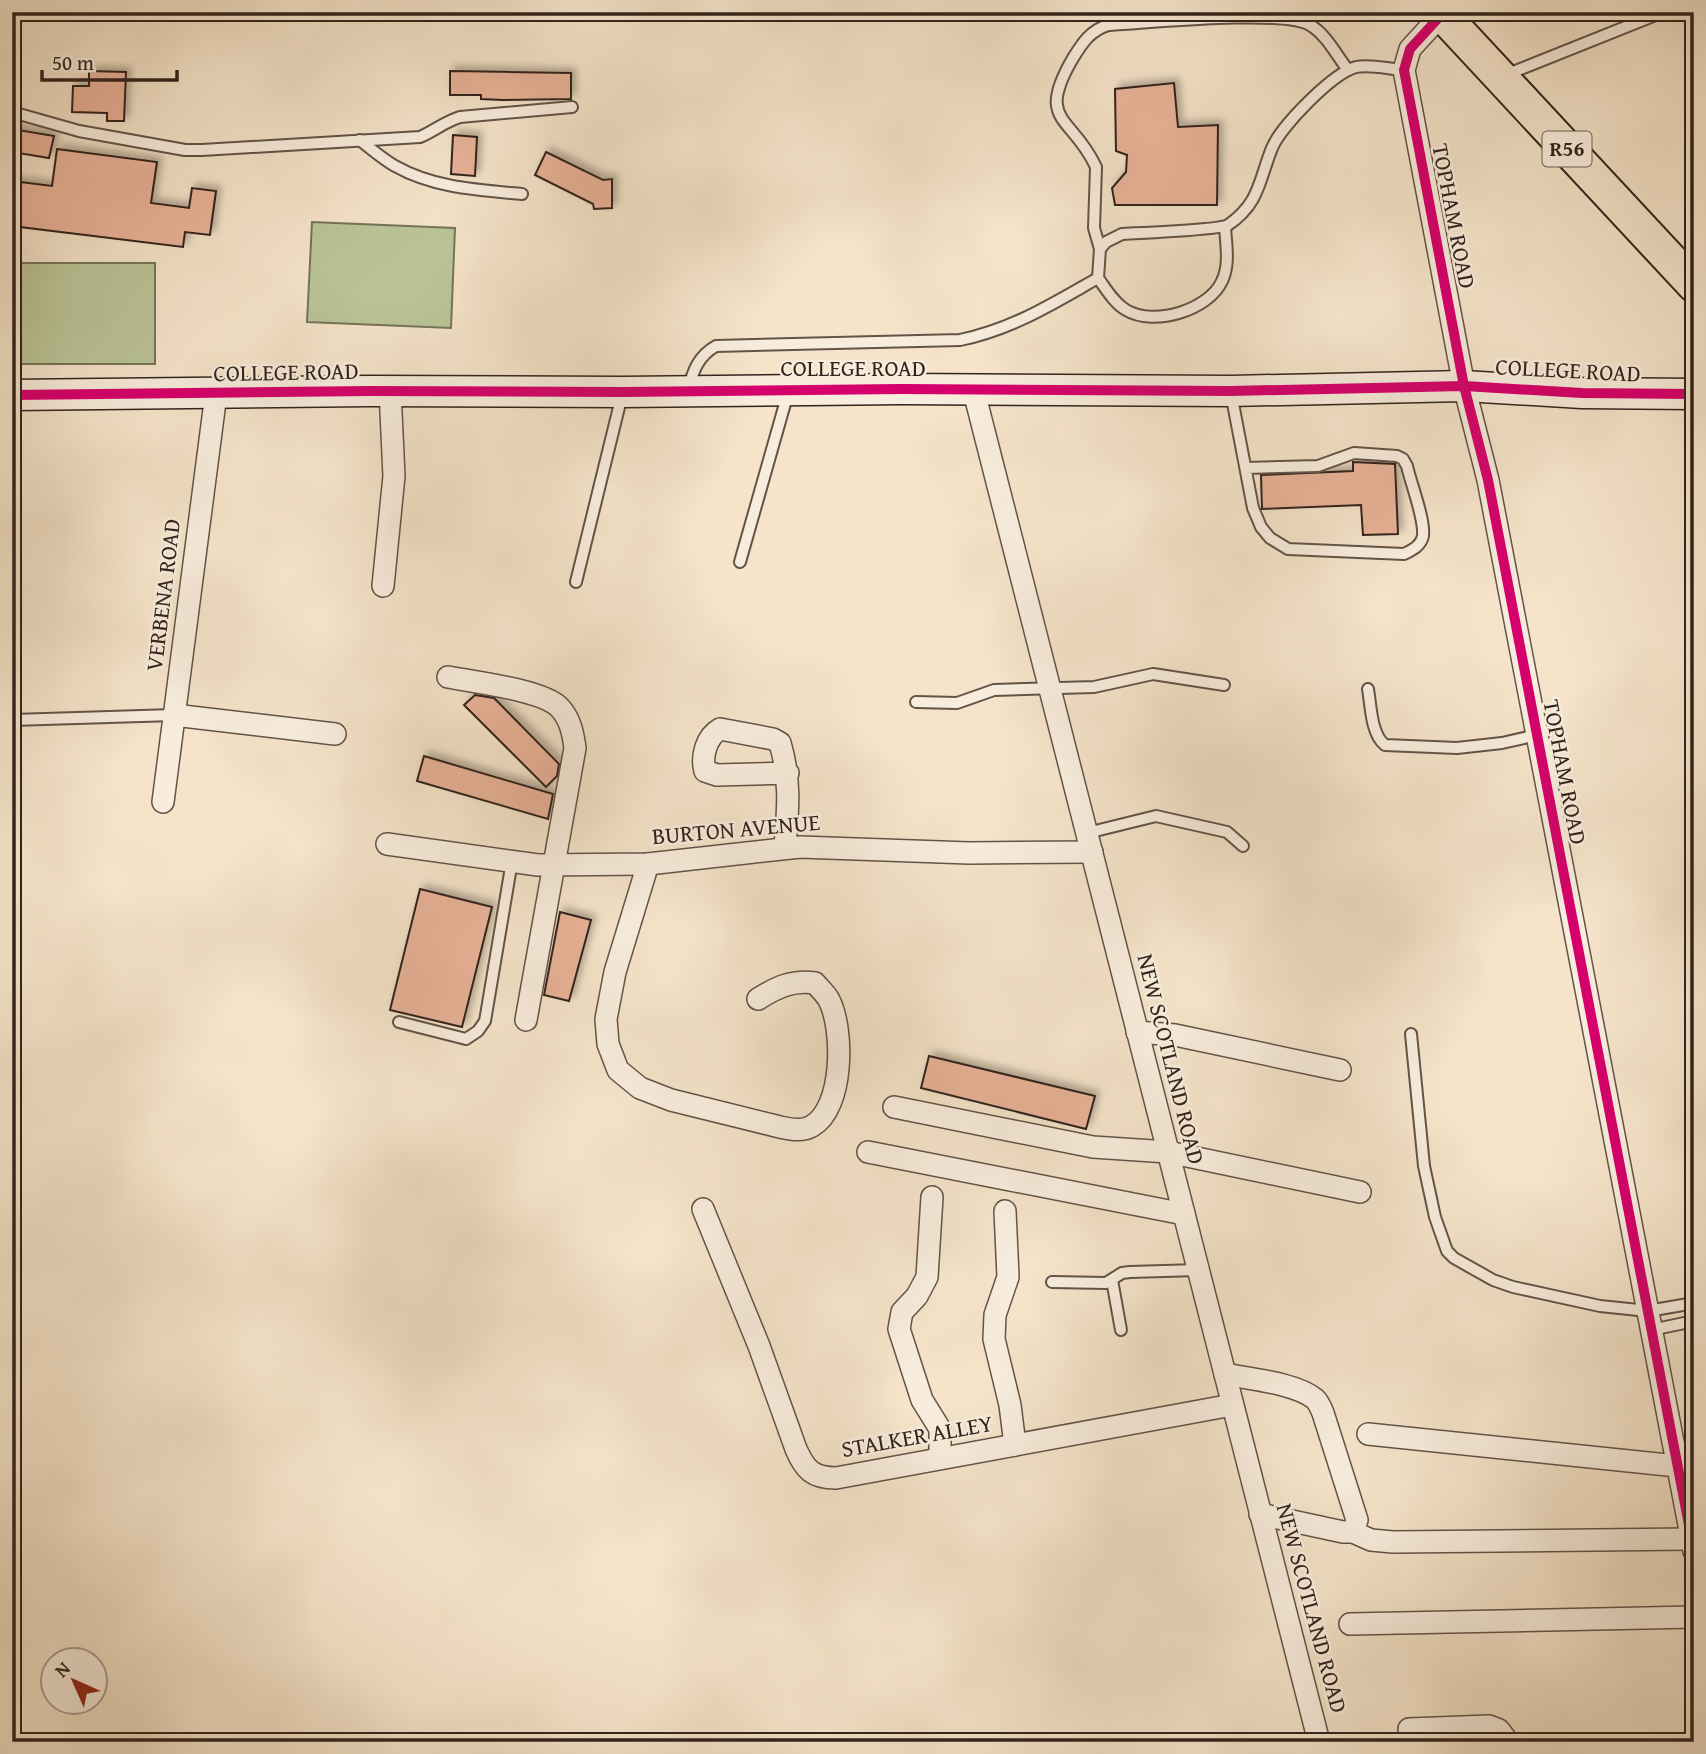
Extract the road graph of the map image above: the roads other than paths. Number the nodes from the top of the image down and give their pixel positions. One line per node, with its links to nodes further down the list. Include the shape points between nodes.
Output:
1 (1663, 12): 5 (lane)
2 (1441, 13): 4 (street, via 1410,49); 5 (main road, R56)
3 (1348, 70): 4 (lane, via 1359,66); 10 (lane, via 1288,122 1274,143 1257,195); 11 (lane, via 1321,34 1299,20 1226,18 1096,29 1077,52 1056,96 1063,120 1096,167 1094,228)
4 (1404, 70): 14 (street, TOPHAM ROAD)
5 (1500, 77): 13 (main road, R56)
6 (572, 107): 8 (lane, via 460,117 420,137)
7 (12, 112): 8 (lane, via 79,131 185,150)
8 (360, 140): 9 (lane, via 392,164 428,180 457,188)
9 (522, 194)
10 (1226, 227): 11 (lane, via 1122,234); 12 (lane, via 1222,281 1204,302 1189,310 1151,316 1128,311)
11 (1100, 249): 12 (lane)
12 (1098, 278): 18 (lane, via 1027,319 960,340 716,346 698,360)
13 (1694, 285)
14 (1464, 386): 19 (street, COLLEGE ROAD); 22 (street, COLLEGE ROAD); 36 (street, TOPHAM ROAD, via 1488,480)
15 (973, 388): 16 (street, COLLEGE ROAD); 19 (street, COLLEGE ROAD); 30 (street, NEW SCOTLAND ROAD)
16 (789, 389): 18 (street, COLLEGE ROAD); 25 (lane)
17 (390, 391): 20 (street, COLLEGE ROAD); 21 (street, COLLEGE ROAD); 27 (street, via 394,476)
18 (687, 391): 20 (street, COLLEGE ROAD)
19 (1231, 391): 24 (lane)
20 (623, 393): 26 (lane)
21 (216, 394): 23 (street, COLLEGE ROAD); 33 (street, VERBENA ROAD)
22 (1694, 394)
23 (12, 395)
24 (1246, 468): 24 (lane, via 1318,466 1354,453 1397,456 1406,466 1423,538 1404,554 1288,549 1261,527)
25 (740, 562)
26 (576, 582)
27 (383, 586)
28 (448, 677): 44 (street, via 543,696 564,714 575,748)
29 (1224, 685): 30 (lane, via 1153,674 1094,687)
30 (1049, 687): 32 (lane, via 994,690 957,703); 39 (street, NEW SCOTLAND ROAD)
31 (1368, 689): 36 (lane, via 1378,740 1385,745 1457,748)
32 (916, 702)
33 (174, 715): 34 (lane); 35 (street); 38 (street, VERBENA ROAD)
34 (12, 720)
35 (335, 734)
36 (1537, 736): 64 (street, TOPHAM ROAD)
37 (788, 773): 42 (street)
38 (163, 802)
39 (1089, 843): 41 (lane, via 1156,816 1227,832); 42 (street, BURTON AVENUE, via 969,853); 49 (street, NEW SCOTLAND ROAD)
40 (387, 844): 43 (street, BURTON AVENUE)
41 (1243, 846)
42 (785, 847): 45 (street, BURTON AVENUE)
43 (512, 861): 44 (street, BURTON AVENUE); 48 (lane, via 485,1021 478,1031 466,1039)
44 (554, 864): 45 (street, BURTON AVENUE); 47 (street)
45 (648, 864): 46 (street, via 615,972 606,1019 608,1044 618,1070 640,1088 671,1100 780,1127 798,1130 812,1126 834,1095 838,1073 837,1036 829,1000 815,983 799,981)
46 (758, 999)
47 (526, 1020)
48 (399, 1022)
49 (1137, 1032): 51 (street, via 1175,1035); 54 (street, NEW SCOTLAND ROAD)
50 (1411, 1034): 64 (lane, via 1423,1166 1447,1251 1493,1280)
51 (1340, 1070)
52 (894, 1107): 54 (street, via 1093,1147)
53 (868, 1152): 59 (street)
54 (1168, 1152): 55 (street); 59 (street, NEW SCOTLAND ROAD)
55 (1360, 1192)
56 (932, 1197): 71 (street, via 927,1277 902,1312 899,1329 922,1399 940,1429)
57 (703, 1209): 71 (street, STALKER ALLEY, via 803,1465 823,1478 836,1478)
58 (1005, 1211): 70 (street, via 1008,1278 995,1315 993,1339)
59 (1184, 1214): 60 (street, NEW SCOTLAND ROAD)
60 (1198, 1270): 61 (lane, via 1130,1272); 67 (street, NEW SCOTLAND ROAD)
61 (1112, 1280): 62 (lane); 66 (lane)
62 (1052, 1282)
63 (1694, 1303): 64 (lane)
64 (1649, 1321): 65 (lane); 72 (street, TOPHAM ROAD)
65 (1694, 1321)
66 (1121, 1330)
67 (1224, 1374): 68 (street, NEW SCOTLAND ROAD); 74 (street, via 1292,1388 1318,1401 1357,1520)
68 (1232, 1405): 70 (street, STALKER ALLEY); 73 (street, NEW SCOTLAND ROAD)
69 (1368, 1434): 72 (street)
70 (1015, 1445): 71 (street, STALKER ALLEY)
71 (940, 1458)
72 (1677, 1466): 75 (street, TOPHAM ROAD)
73 (1260, 1514): 74 (street); 79 (street, NEW SCOTLAND ROAD)
74 (1353, 1532): 75 (street, via 1393,1542)
75 (1693, 1545)
76 (1694, 1617): 77 (street)
77 (1350, 1624)
78 (1409, 1729): 80 (street, via 1489,1726)
79 (1319, 1742)
80 (1508, 1742)

